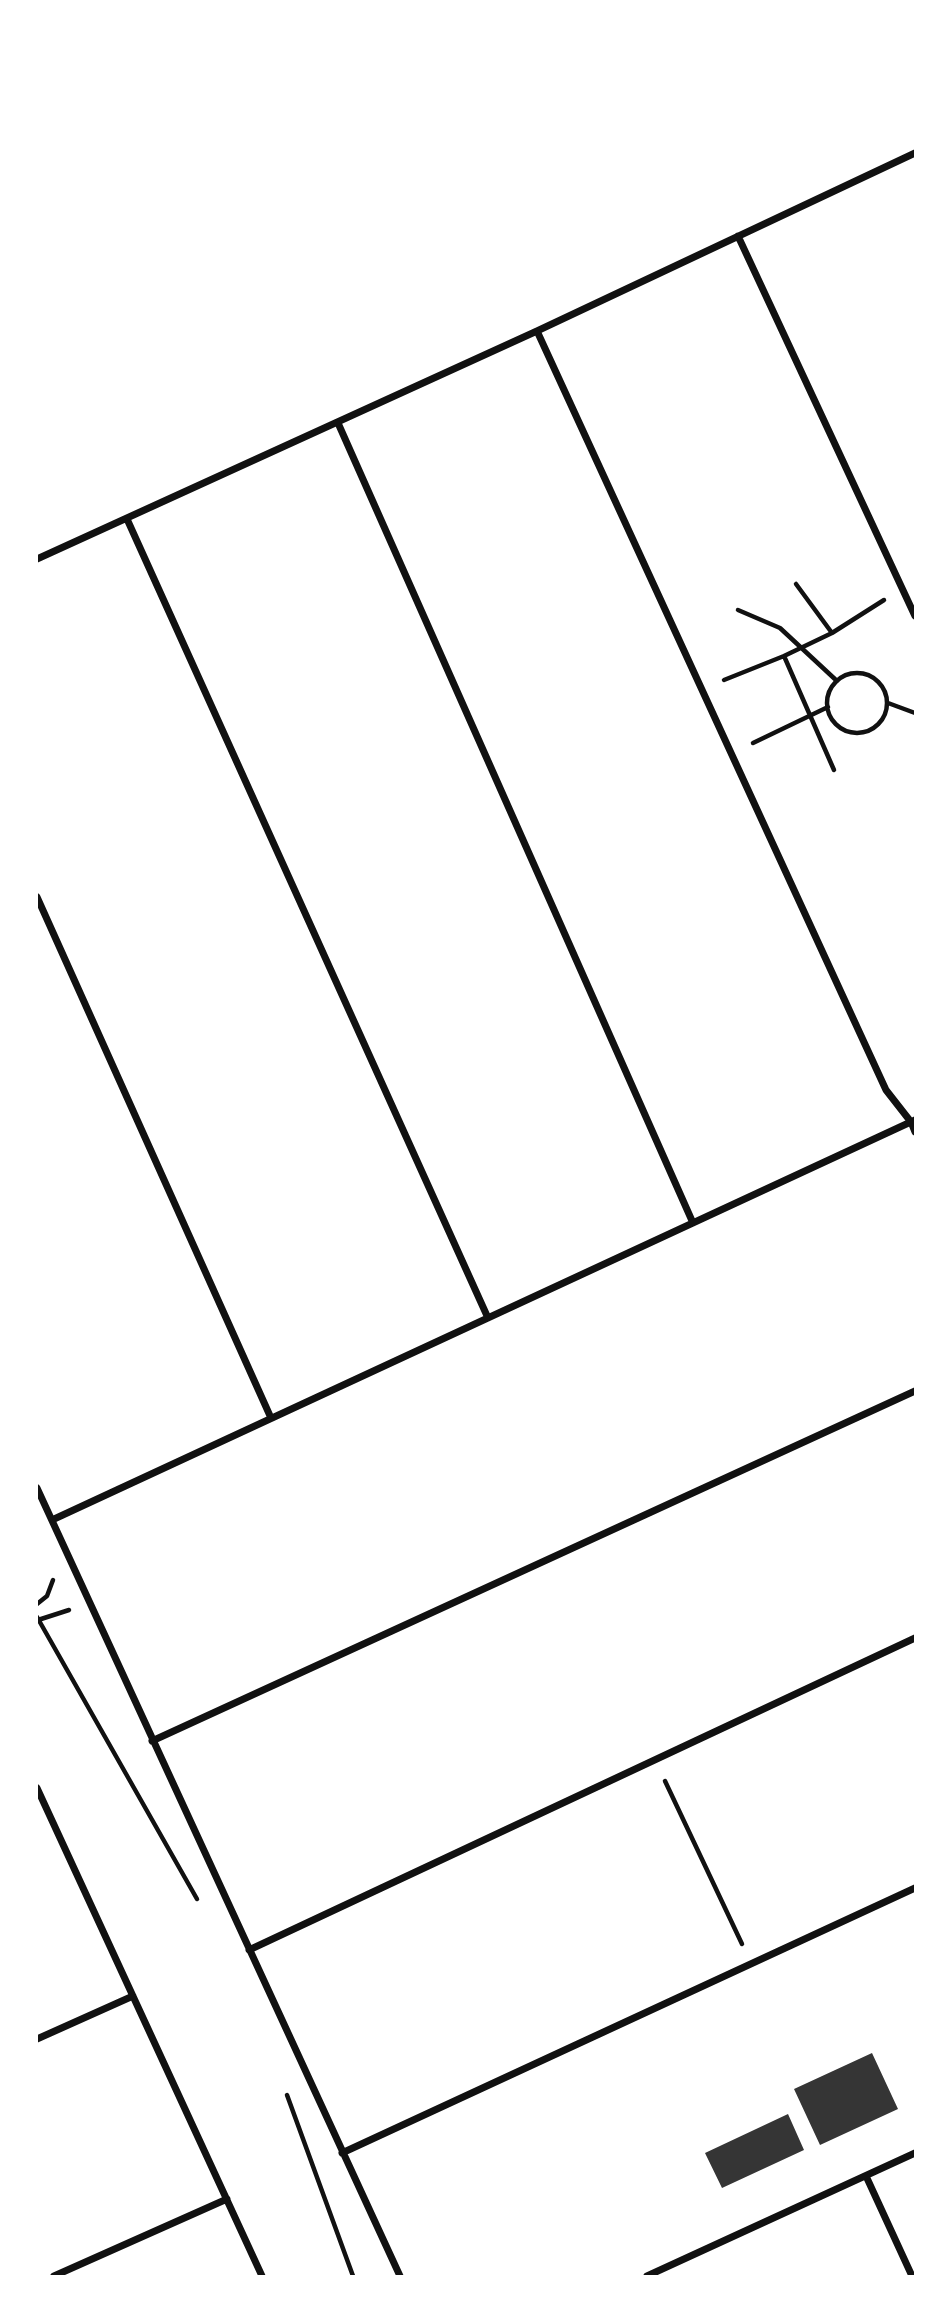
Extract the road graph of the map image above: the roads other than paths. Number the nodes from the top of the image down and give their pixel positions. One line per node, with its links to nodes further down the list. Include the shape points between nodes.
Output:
1 (915, 153): 2 (street)
2 (738, 236): 3 (street); 7 (street)
3 (537, 331): 4 (street); 9 (street, via 886,1090)
4 (338, 423): 5 (street); 11 (street)
5 (127, 519): 6 (street); 12 (street)
6 (37, 559)
7 (915, 617)
8 (37, 897): 14 (street)
9 (913, 1121): 10 (street); 11 (street)
10 (915, 1132)
11 (693, 1223): 12 (street)
12 (488, 1318): 14 (street)
13 (915, 1391): 18 (street)
14 (271, 1418): 16 (street)
15 (37, 1488): 16 (street)
16 (52, 1520): 18 (street)
17 (915, 1638): 21 (street)
18 (152, 1741): 21 (street)
19 (37, 1790): 22 (street)
20 (915, 1888): 24 (street)
21 (249, 1950): 24 (street)
22 (133, 1996): 23 (street); 27 (street)
23 (37, 2039)
24 (342, 2153): 31 (street)
25 (915, 2153): 26 (street)
26 (866, 2176): 28 (street); 34 (street)
27 (227, 2199): 29 (street); 30 (street)
28 (665, 2268): 32 (street); 33 (street)
29 (54, 2276)
30 (262, 2276)
31 (400, 2276)
32 (647, 2276)
33 (669, 2276)
34 (912, 2276)

